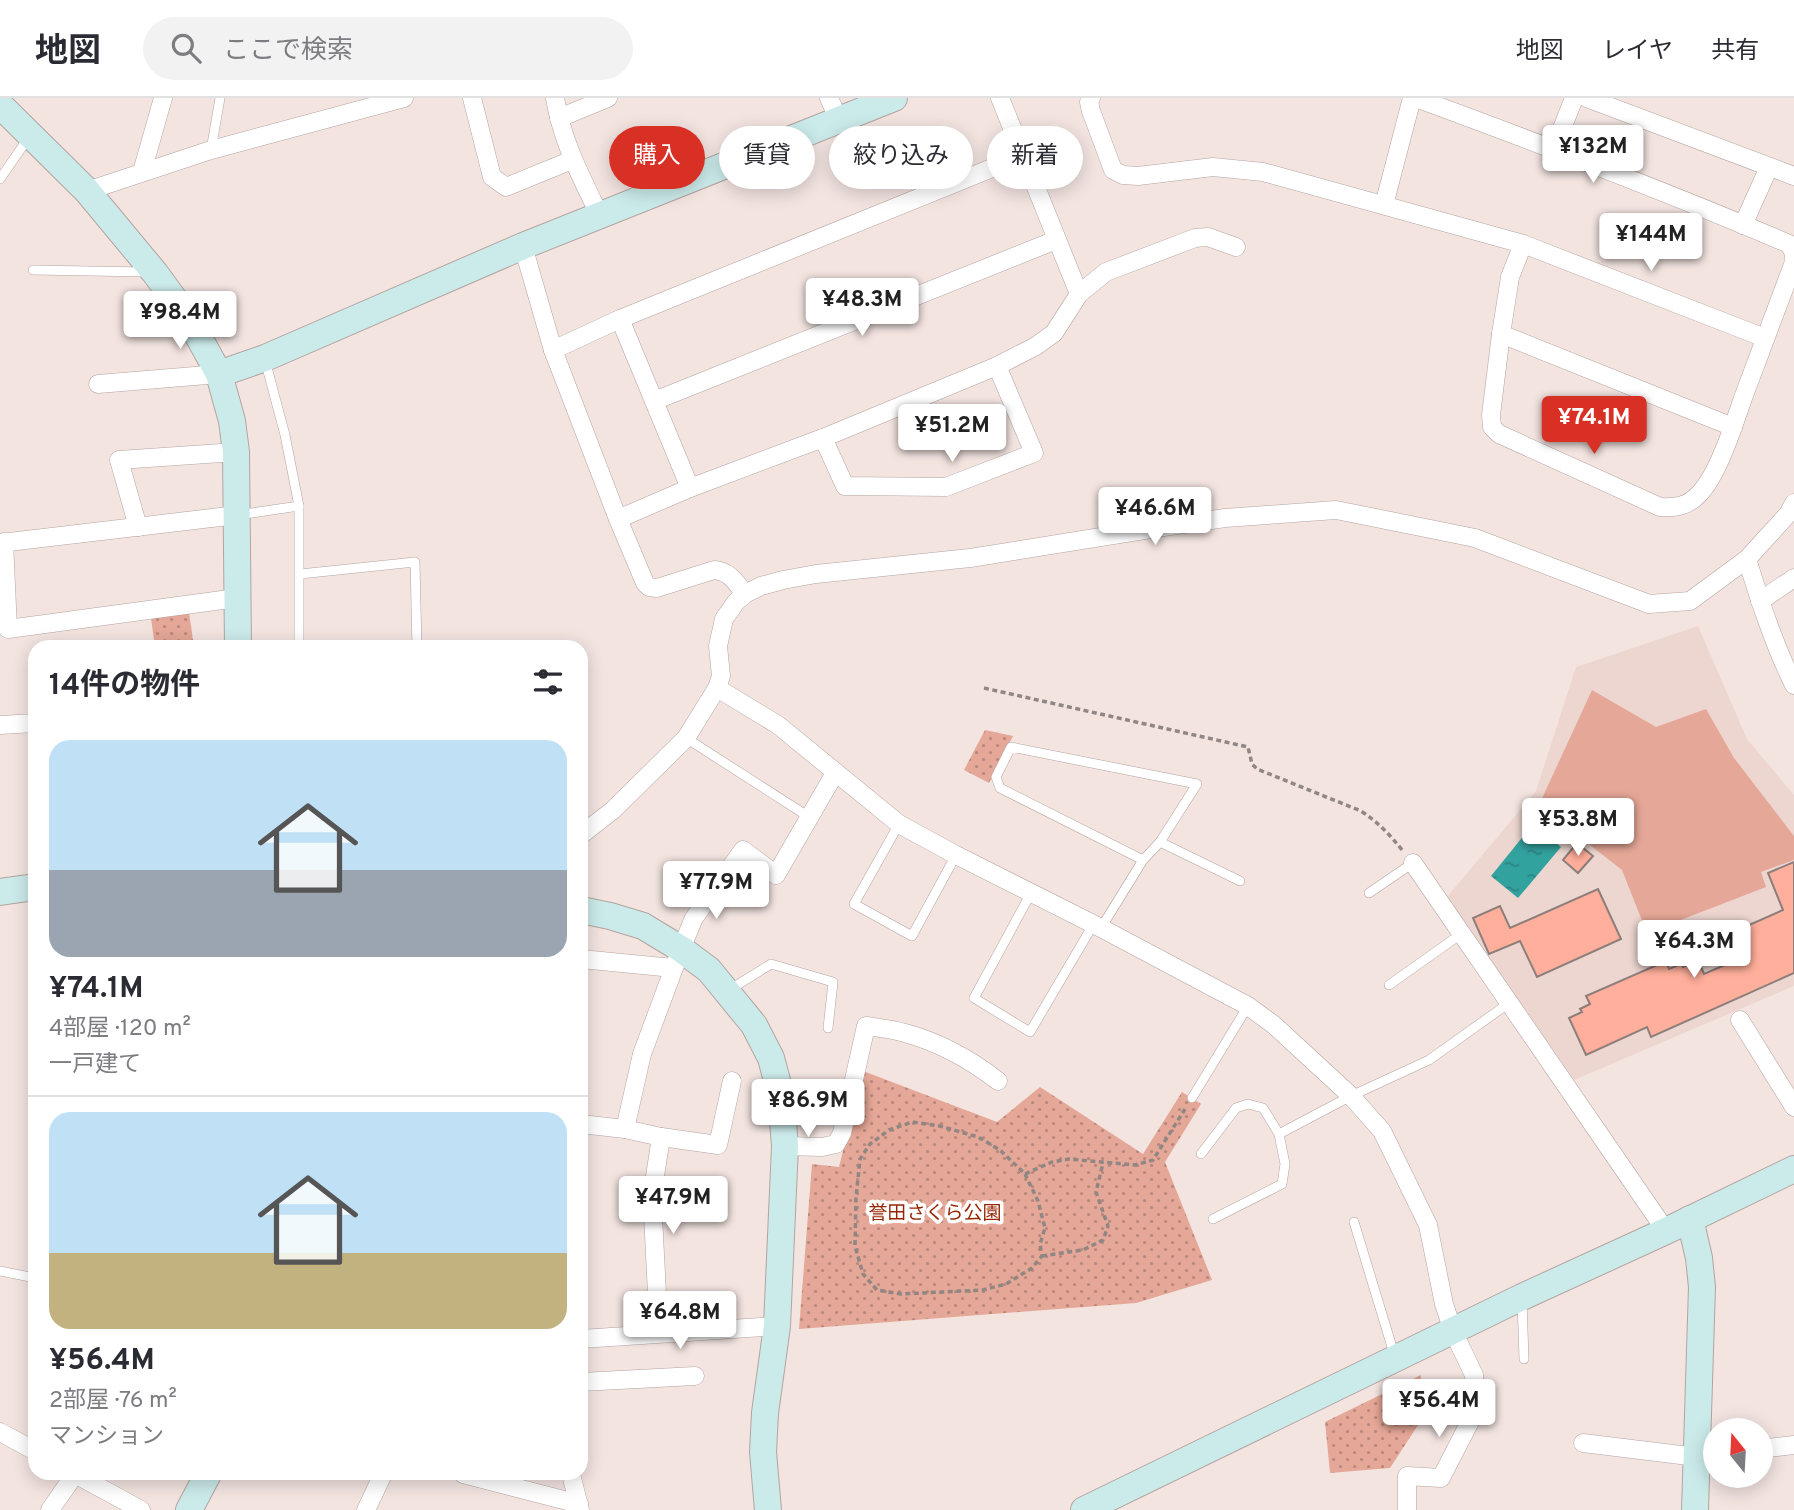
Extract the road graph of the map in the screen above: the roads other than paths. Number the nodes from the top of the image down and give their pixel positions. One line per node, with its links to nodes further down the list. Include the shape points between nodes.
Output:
1 (163, 98): 23 (street)
2 (220, 98): 19 (lane)
3 (404, 98): 19 (street)
4 (472, 98): 20 (street, via 492,177 506,187)
5 (555, 98): 15 (street)
6 (608, 98): 15 (street)
7 (894, 98): 14 (street)
8 (1000, 98): 16 (street)
9 (1091, 98): 28 (street, via 1091,111 1114,170 1123,175 1213,167 1263,172)
10 (1414, 98): 18 (street); 28 (street)
11 (1574, 98): 18 (street)
12 (1587, 98): 21 (street)
13 (0, 105): 17 (street)
14 (834, 109): 29 (street)
15 (559, 118): 20 (street)
16 (1012, 126)
17 (30, 136): 25 (lane); 27 (street)
18 (1554, 149): 30 (street)
19 (211, 150): 23 (street)
20 (572, 160): 29 (street)
21 (1769, 167): 24 (street); 30 (street)
22 (987, 170): 39 (street)
23 (142, 172): 27 (street)
24 (1794, 176)
25 (0, 179)
26 (1037, 189): 31 (street)
27 (87, 191): 37 (street)
28 (1384, 205): 32 (street)
29 (600, 216): 33 (street)
30 (1743, 225): 35 (street, via 1789,244)
31 (1056, 240): 38 (street); 47 (street)
32 (1523, 244): 40 (street, via 1510,277); 41 (street)
33 (523, 246): 42 (street); 43 (street)
34 (1236, 247): 38 (street, via 1208,237 1195,238 1106,272)
35 (1794, 260): 41 (street)
36 (33, 271): 37 (lane)
37 (155, 273): 45 (street, via 190,321)
38 (1079, 294): 44 (street, via 1054,333)
39 (620, 319): 42 (street); 47 (street)
40 (1501, 334): 48 (street); 48 (street, via 1492,427 1661,507 1685,505 1698,496 1710,482)
41 (1765, 338): 48 (street)
42 (552, 350): 55 (street)
43 (265, 358): 45 (street); 53 (lane)
44 (997, 366): 49 (street); 49 (street, via 1034,453 946,487 845,486)
45 (219, 374): 46 (street); 50 (street)
46 (98, 384)
47 (654, 401): 51 (street)
48 (1733, 427)
49 (823, 438): 51 (street)
50 (236, 452): 54 (street); 56 (street, via 119,460)
51 (690, 488): 55 (street)
52 (1794, 503): 58 (street)
53 (299, 506): 54 (lane); 59 (lane)
54 (237, 515): 56 (street); 62 (street)
55 (618, 519): 61 (street, via 649,587 721,570)
56 (138, 527): 57 (street)
57 (2, 542): 62 (street, via 8,629)
58 (1747, 559): 61 (street, via 1690,601 1650,604 1475,538 1336,510 1225,518 970,558 816,574); 63 (street)
59 (300, 574): 65 (lane); 66 (lane, via 415,562)
60 (1794, 578): 63 (street)
61 (745, 594): 68 (street, via 724,619 718,646 722,676)
62 (237, 598): 64 (street)
63 (1760, 601): 67 (street)
64 (238, 640)
65 (299, 640)
66 (417, 640)
67 (1794, 685)
68 (717, 688): 71 (street); 72 (street, via 778,725)
69 (28, 723): 70 (street)
70 (0, 725)
71 (686, 738): 73 (lane); 75 (street)
72 (835, 773): 73 (street); 74 (street)
73 (809, 817): 88 (street, via 776,875 743,850 694,918)
74 (900, 824): 77 (street); 77 (lane, via 854,904 912,936)
75 (588, 829)
76 (1160, 842): 78 (lane); 78 (lane, via 1197,783 1011,747 996,777 1000,788); 80 (lane)
77 (956, 855): 83 (street)
78 (1143, 860): 86 (lane)
79 (1413, 863): 84 (lane); 87 (street)
80 (1240, 881)
81 (28, 888): 82 (street)
82 (0, 892)
83 (1031, 893): 86 (street); 86 (lane, via 974,998 1030,1032)
84 (1369, 893)
85 (588, 911): 88 (street, via 643,926)
86 (1097, 926): 93 (street)
87 (1461, 934): 90 (lane); 92 (street)
88 (677, 958): 89 (street); 91 (street, via 709,970); 102 (street, via 642,1054)
89 (588, 959)
90 (1389, 985)
91 (727, 991): 95 (lane, via 771,964 833,982); 105 (street, via 754,1025 771,1058 781,1096)
92 (1509, 1003): 98 (lane, via 1429,1060); 111 (street)
93 (1248, 1006): 98 (street); 99 (lane)
94 (1740, 1020): 100 (street)
95 (828, 1028)
96 (998, 1081): 105 (street, via 936,1045 866,1026 836,1144)
97 (732, 1082): 104 (street, via 719,1145)
98 (1351, 1096): 103 (lane); 116 (street, via 1382,1131 1428,1225)
99 (1192, 1098)
100 (1794, 1107)
101 (588, 1125): 102 (street)
102 (625, 1129): 104 (street)
103 (1279, 1133): 106 (lane, via 1263,1108 1248,1104 1236,1108); 108 (lane, via 1285,1164 1282,1184)
104 (661, 1138): 117 (street, via 652,1196)
105 (785, 1146): 115 (street)
106 (1202, 1154)
107 (1794, 1169): 109 (street)
108 (1213, 1219)
109 (1690, 1219): 111 (street); 123 (street, via 1702,1287)
110 (1354, 1222): 119 (lane)
111 (1666, 1231): 114 (street)
112 (0, 1271): 113 (lane)
113 (28, 1277)
114 (1522, 1297): 116 (street); 120 (lane)
115 (777, 1326): 117 (street); 142 (street, via 763,1452)
116 (1453, 1331): 119 (street); 144 (street, via 1474,1375 1476,1410 1441,1478 1406,1476)
117 (659, 1333): 118 (street)
118 (588, 1338)
119 (1396, 1359): 143 (street)
120 (1524, 1359)
121 (695, 1376): 122 (street)
122 (588, 1382)
123 (1705, 1418)
124 (0, 1432): 127 (street)
125 (1583, 1443): 129 (street)
126 (1794, 1445): 128 (street)
127 (28, 1447)
128 (1773, 1447)
129 (1703, 1456)
130 (1703, 1471): 145 (street)
131 (71, 1480): 138 (street)
132 (86, 1480): 139 (street)
133 (205, 1480): 140 (street)
134 (380, 1480): 141 (street)
135 (484, 1480): 137 (street)
136 (572, 1480): 137 (street)
137 (579, 1507)
138 (50, 1510)
139 (141, 1510)
140 (189, 1510)
141 (366, 1510)
142 (768, 1510)
143 (1084, 1510)
144 (1407, 1510)
145 (1695, 1510)

